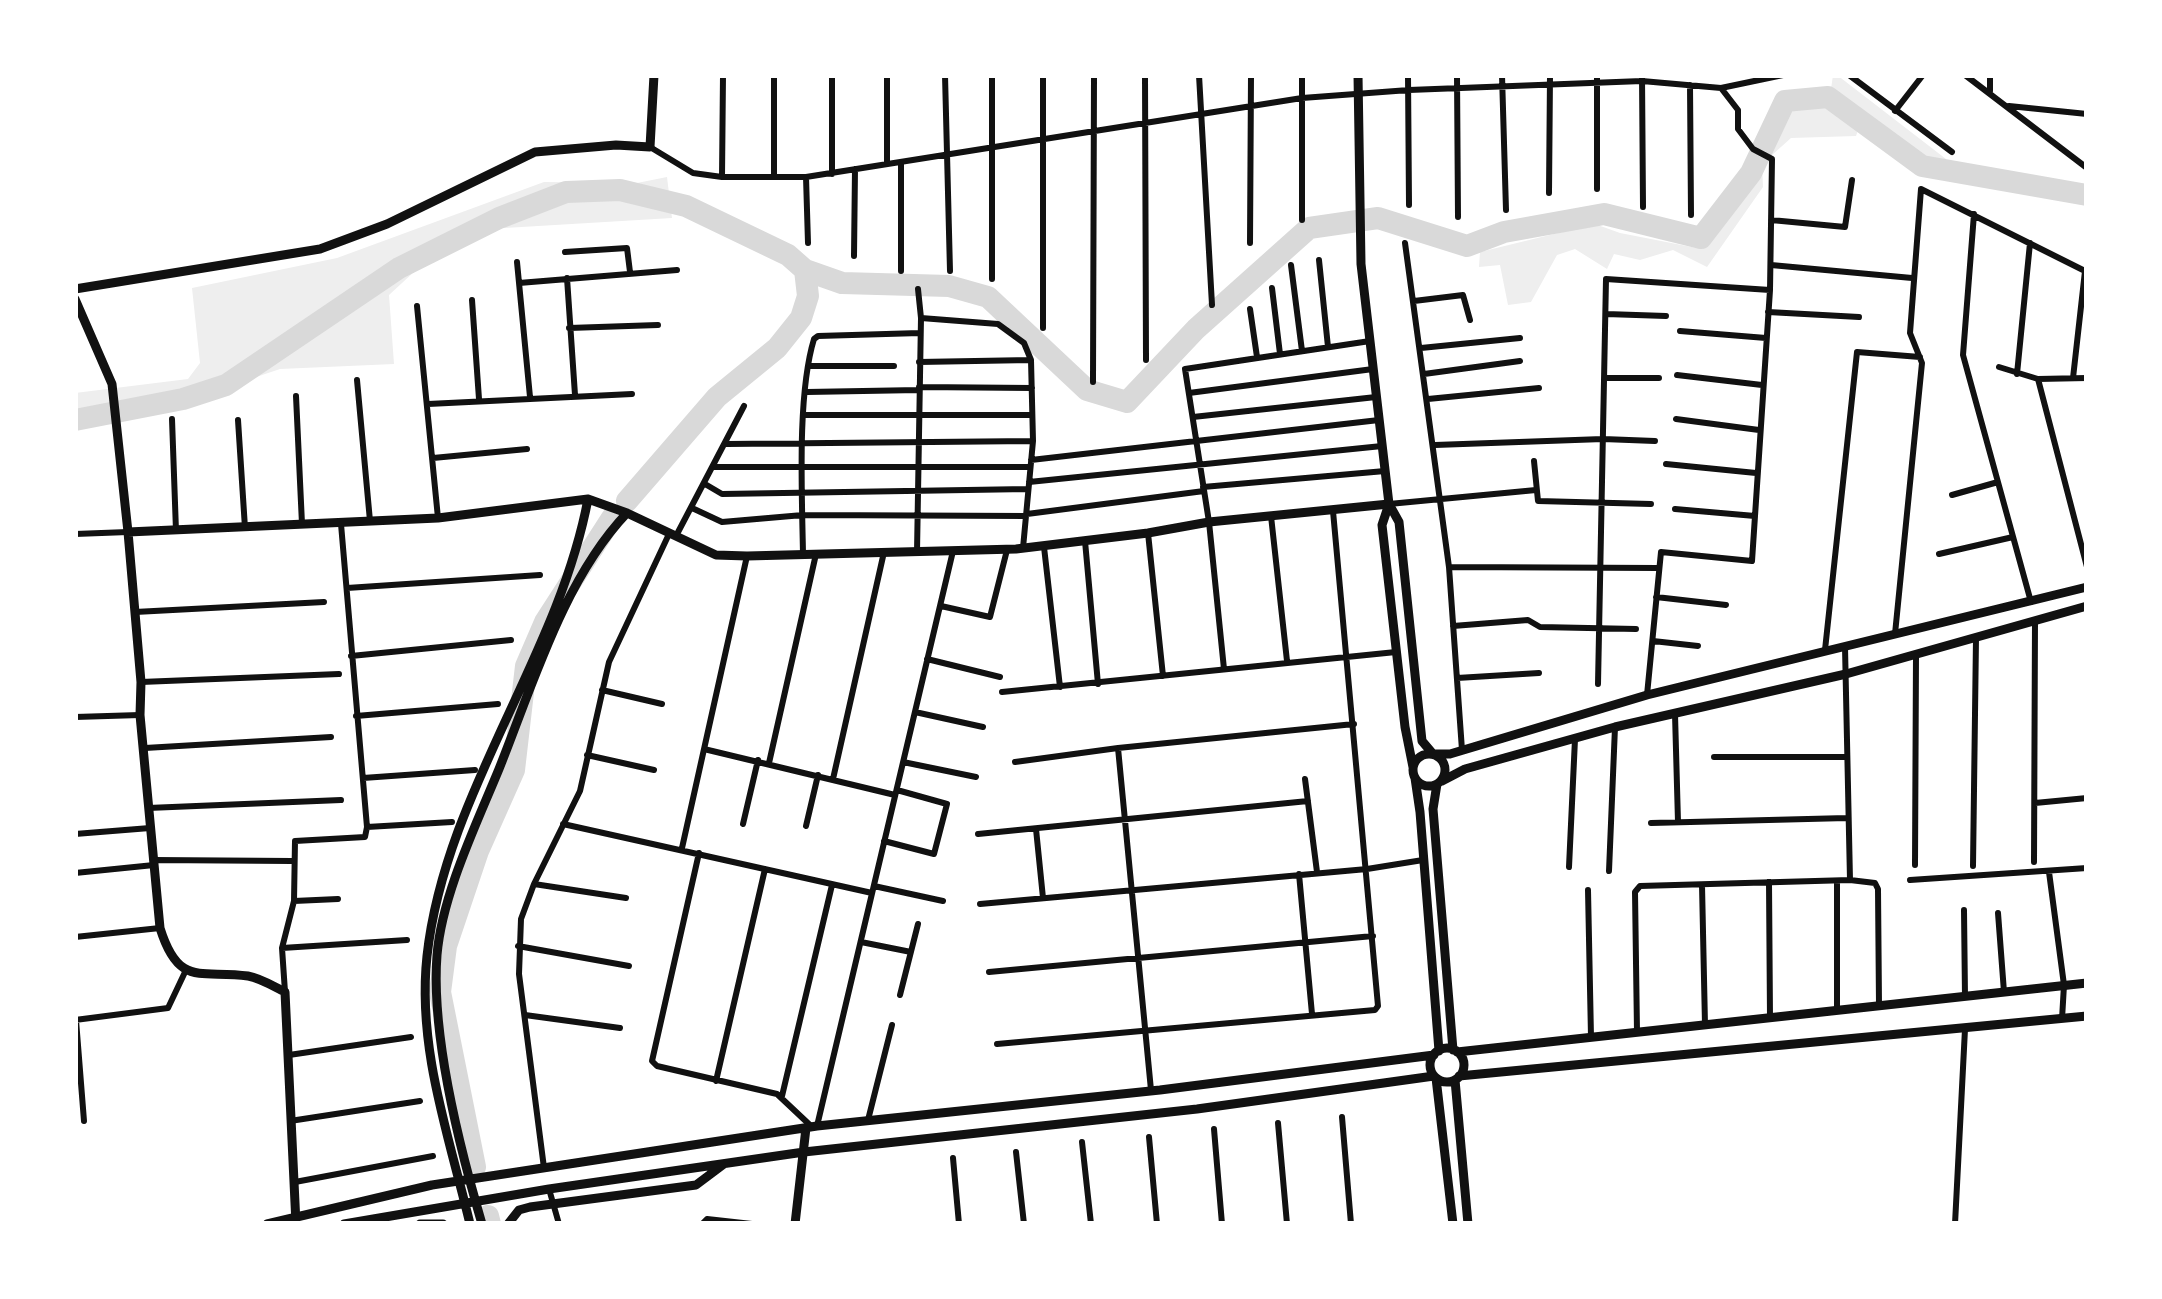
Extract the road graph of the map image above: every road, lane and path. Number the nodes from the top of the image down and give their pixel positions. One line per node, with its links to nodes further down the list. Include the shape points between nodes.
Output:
1 (654, 75): 44 (street)
2 (723, 75): 53 (street)
3 (774, 75): 54 (street)
4 (832, 75): 52 (street)
5 (887, 75): 49 (street)
6 (945, 75): 47 (street)
7 (992, 75): 45 (street)
8 (1043, 75): 43 (street)
9 (1094, 75): 42 (street)
10 (1145, 75): 41 (street)
11 (1199, 75): 39 (street)
12 (1251, 75): 36 (street)
13 (1302, 75): 35 (street)
14 (1358, 75): 34 (street)
15 (1408, 75): 32 (street)
16 (1456, 75): 30 (street)
17 (1502, 75): 29 (street)
18 (1550, 75): 28 (street)
19 (1686, 75): 27 (street)
20 (1783, 75): 31 (street)
21 (1849, 75): 38 (street)
22 (1923, 75): 38 (street)
23 (1965, 75): 33 (street)
24 (1990, 75): 33 (street)
25 (1642, 78): 26 (street); 27 (street); 60 (street)
26 (1597, 79): 28 (street); 57 (street)
27 (1688, 85): 31 (street); 63 (street)
28 (1550, 86): 29 (street); 58 (street)
29 (1502, 87): 30 (street); 61 (street)
30 (1457, 88): 32 (street); 64 (street)
31 (1721, 88): 66 (street, via 1738,110 1738,129 1753,149 1772,159)
32 (1408, 90): 34 (street); 59 (street)
33 (1990, 92): 37 (street)
34 (1358, 95): 35 (street); 109 (street, via 1361,264)
35 (1302, 98): 36 (street); 65 (street)
36 (1251, 104): 39 (street); 69 (street)
37 (2008, 106): 40 (street); 50 (street)
38 (1895, 111): 46 (street)
39 (1202, 112): 41 (street); 93 (street)
40 (2087, 114)
41 (1144, 122): 42 (street); 117 (street)
42 (1094, 130): 43 (street); 133 (street)
43 (1043, 138): 45 (street); 104 (street)
44 (650, 147): 53 (street, via 680,168); 87 (street, via 535,152 320,249)
45 (992, 147): 47 (street); 84 (street)
46 (1952, 152)
47 (945, 154): 48 (street); 79 (street)
48 (901, 162): 49 (street); 78 (street)
49 (887, 163): 51 (street)
50 (2087, 168)
51 (854, 170): 52 (street); 72 (street)
52 (832, 174): 55 (street)
53 (722, 177): 54 (street)
54 (774, 177): 55 (street)
55 (806, 177): 68 (street)
56 (1852, 180): 66 (street, via 1845,227)
57 (1597, 189)
58 (1549, 193)
59 (1409, 205)
60 (1643, 207)
61 (1506, 210)
62 (1974, 214): 70 (street); 83 (street, via 1921,189); 178 (street, via 1963,356)
63 (1692, 215)
64 (1458, 216)
65 (1302, 220)
66 (1772, 220): 76 (street)
67 (1406, 242): 92 (street)
68 (808, 243)
69 (1250, 243)
70 (2030, 243): 80 (street); 125 (street)
71 (565, 252): 81 (street, via 627,248)
72 (854, 256)
73 (1319, 260): 110 (street)
74 (516, 262): 85 (street)
75 (1291, 265): 112 (street)
76 (1771, 265): 83 (street); 89 (street)
77 (677, 270): 81 (street)
78 (901, 270)
79 (950, 270)
80 (2086, 271): 129 (street)
81 (630, 272): 82 (street)
82 (567, 278): 85 (street); 103 (street)
83 (1912, 278): 115 (street, via 1910,333)
84 (992, 279)
85 (519, 283): 143 (street)
86 (1272, 288): 113 (street)
87 (75, 289)
88 (918, 289): 100 (street)
89 (1770, 290): 96 (street); 97 (street, via 1608,278)
90 (75, 300): 206 (street, via 112,384)
91 (472, 300): 146 (street)
92 (1414, 300): 101 (street, via 1463,295); 111 (street)
93 (1212, 305)
94 (417, 306): 147 (street)
95 (1250, 309): 114 (street)
96 (1768, 312): 99 (street); 108 (street)
97 (1606, 314): 98 (street); 127 (street)
98 (1666, 316)
99 (1859, 317)
100 (920, 318): 106 (street); 116 (street, via 998,324 1024,343)
101 (1470, 320)
102 (658, 325): 103 (street)
103 (568, 328): 141 (street)
104 (1043, 328)
105 (1680, 330): 108 (street)
106 (920, 332): 119 (street); 120 (street, via 818,336)
107 (1520, 338): 111 (street)
108 (1766, 338): 134 (street)
109 (1370, 341): 110 (street); 123 (street)
110 (1328, 347): 112 (street)
111 (1421, 348): 124 (street)
112 (1302, 351): 113 (street)
113 (1280, 354): 114 (street)
114 (1257, 357): 139 (street, via 1188,367)
115 (1921, 357): 241 (street); 247 (street, via 1857,352)
116 (1032, 360): 119 (street); 135 (street)
117 (1146, 360)
118 (1520, 361): 124 (street)
119 (920, 362): 137 (street)
120 (808, 366): 121 (street); 138 (street)
121 (894, 366)
122 (1999, 367): 125 (street)
123 (1373, 370): 139 (street); 144 (street)
124 (1424, 374): 145 (street)
125 (2017, 374): 131 (street)
126 (1676, 375): 134 (street)
127 (1605, 378): 128 (street); 158 (street)
128 (1659, 378)
129 (2072, 378): 130 (street); 131 (street)
130 (2087, 378)
131 (2038, 379): 225 (street)
132 (358, 380): 201 (street)
133 (1093, 382)
134 (1762, 385): 157 (street)
135 (1032, 388): 137 (street); 150 (street)
136 (1538, 388): 145 (street)
137 (919, 389): 138 (street); 151 (street)
138 (807, 392): 149 (street)
139 (1189, 393): 152 (street)
140 (632, 394): 141 (street)
141 (574, 395): 143 (street)
142 (296, 396): 203 (street)
143 (530, 397): 146 (street)
144 (1376, 398): 152 (street); 156 (street)
145 (1428, 399): 165 (street)
146 (479, 400): 147 (street)
147 (428, 404): 168 (street)
148 (744, 406): 164 (street)
149 (805, 415): 151 (street); 163 (street)
150 (1032, 415): 151 (street); 161 (street)
151 (918, 417): 159 (street)
152 (1192, 417): 160 (street)
153 (172, 419): 207 (street)
154 (1676, 419): 157 (street)
155 (238, 420): 205 (street)
156 (1379, 420): 160 (street); 166 (street)
157 (1759, 430): 177 (street)
158 (1602, 439): 162 (street); 165 (street); 188 (street)
159 (917, 440): 161 (street); 163 (street); 175 (street)
160 (1196, 440): 170 (street); 171 (street)
161 (1032, 441): 170 (street)
162 (1655, 442)
163 (804, 443): 164 (street); 174 (street)
164 (727, 444): 173 (street)
165 (1435, 445): 186 (street)
166 (1382, 446): 171 (street); 176 (street)
167 (527, 448): 168 (street)
168 (432, 458): 200 (street)
169 (1534, 461): 182 (street)
170 (1030, 464): 175 (street); 180 (street)
171 (1200, 464): 180 (street); 181 (street)
172 (1666, 464): 177 (street)
173 (715, 468): 174 (street); 179 (street)
174 (803, 469): 175 (street); 184 (street)
175 (917, 469): 183 (street)
176 (1385, 471): 181 (street); 189 (street)
177 (1756, 473): 199 (street)
178 (1998, 482): 185 (street); 211 (street)
179 (705, 484): 184 (street, via 722,494); 191 (street)
180 (1029, 486): 183 (street); 197 (street)
181 (1204, 489): 197 (street); 202 (street)
182 (1536, 490): 186 (street); 188 (street, via 1538,501)
183 (917, 492): 184 (street); 195 (street)
184 (802, 493): 196 (street)
185 (1952, 494)
186 (1441, 498): 189 (street); 224 (street)
187 (588, 499): 194 (street); 200 (street); 426 (street, via 571,565 444,868 432,923 428,1031)
188 (1602, 502): 190 (street); 223 (street)
189 (1388, 504): 193 (street); 248 (street, via 1382,525); 284 (street, via 1399,522 1422,741)
190 (1652, 504)
191 (692, 508): 196 (street, via 722,522); 210 (street)
192 (1675, 510): 199 (street)
193 (1333, 511): 198 (street); 249 (street)
194 (628, 512): 210 (street); 427 (street, via 575,586 457,872 437,954 438,1022)
195 (916, 514): 196 (street); 197 (street); 218 (street)
196 (803, 515): 220 (street)
197 (1026, 515): 214 (street)
198 (1272, 516): 202 (street); 253 (street)
199 (1755, 516): 226 (street, via 1752,561 1661,552)
200 (438, 518): 201 (street)
201 (370, 521): 204 (street)
202 (1209, 522): 209 (street); 254 (street)
203 (302, 524): 204 (street); 205 (street)
204 (341, 524): 229 (street)
205 (245, 528): 207 (street)
206 (128, 532): 207 (street); 208 (street); 236 (street)
207 (176, 532)
208 (75, 534)
209 (1148, 534): 212 (street); 258 (street)
210 (672, 536): 222 (street, via 716,554); 265 (street, via 609,662)
211 (2013, 537): 221 (street); 232 (street)
212 (1086, 541): 213 (street); 262 (street)
213 (1044, 547): 214 (street); 264 (street)
214 (1023, 549): 215 (street)
215 (1006, 550): 216 (street); 234 (street, via 990,618)
216 (953, 551): 218 (street); 234 (street)
217 (884, 552): 218 (street); 219 (street); 297 (street)
218 (917, 552)
219 (816, 553): 220 (street); 291 (street)
220 (804, 554): 222 (street)
221 (1939, 554)
222 (746, 556): 281 (street)
223 (1598, 566): 224 (street); 226 (street); 239 (street)
224 (1449, 567): 238 (street)
225 (2087, 567)
226 (1658, 568): 230 (street)
227 (540, 574): 229 (street)
228 (2087, 587): 232 (street)
229 (347, 588): 251 (street)
230 (1656, 597): 233 (street); 244 (street)
231 (324, 602): 236 (street)
232 (2031, 602): 241 (street)
233 (1726, 605)
234 (940, 606): 252 (street)
235 (2087, 606): 237 (street)
236 (134, 612): 261 (street)
237 (2036, 620): 242 (street); 305 (street)
238 (1453, 626): 239 (street, via 1528,620 1540,627); 260 (street)
239 (1598, 628): 240 (street); 263 (street)
240 (1636, 629)
241 (1894, 636): 246 (street)
242 (1976, 636): 250 (street); 328 (street)
243 (511, 640): 251 (street)
244 (1652, 641): 245 (street); 267 (street)
245 (1698, 646)
246 (1845, 646): 247 (street); 257 (street)
247 (1825, 650): 267 (street)
248 (1397, 652): 249 (street); 294 (street)
249 (1347, 654): 253 (street); 275 (street)
250 (1916, 654): 257 (street); 327 (street)
251 (351, 656): 273 (street)
252 (928, 659): 259 (street); 270 (street)
253 (1287, 662): 254 (street)
254 (1224, 669): 258 (street)
255 (1539, 673): 260 (street)
256 (339, 674): 261 (street)
257 (1846, 674): 271 (street); 287 (street)
258 (1163, 676): 262 (street)
259 (1000, 677)
260 (1457, 678): 283 (street)
261 (140, 682): 272 (street)
262 (1098, 684): 264 (street)
263 (1598, 684)
264 (1060, 687): 266 (street)
265 (602, 690): 269 (street); 285 (street)
266 (1002, 692)
267 (1646, 695): 283 (street)
268 (498, 704): 273 (street)
269 (662, 704)
270 (915, 712): 276 (street); 289 (street)
271 (1675, 713): 277 (street); 310 (street)
272 (140, 715): 274 (street); 280 (street)
273 (356, 716): 296 (street)
274 (75, 717)
275 (1354, 724): 282 (street); 330 (street)
276 (983, 727)
277 (1615, 727): 279 (street); 333 (street)
278 (331, 737): 280 (street)
279 (1575, 738): 300 (street, via 1465,769); 329 (street)
280 (144, 748): 306 (street)
281 (704, 748): 288 (street); 321 (street)
282 (1118, 748): 290 (street); 308 (street)
283 (1462, 750): 284 (street)
284 (1433, 754): 294 (street, via 1422,756); 300 (street, via 1445,765)
285 (586, 755): 293 (street); 312 (street, via 580,791)
286 (1714, 757): 287 (street)
287 (1846, 757): 307 (street)
288 (758, 760): 291 (street); 313 (street)
289 (903, 762): 298 (street); 301 (street)
290 (1015, 762)
291 (769, 763): 295 (street)
292 (475, 770): 296 (street)
293 (654, 770)
294 (1414, 772): 300 (street, via 1427,786); 323 (street)
295 (818, 775): 297 (street); 314 (street)
296 (363, 778): 315 (street)
297 (833, 778): 301 (street)
298 (976, 778)
299 (1305, 779): 304 (street)
300 (1439, 783): 393 (street, via 1433,809)
301 (896, 792): 320 (street); 320 (street, via 947,804 934,854)
302 (2087, 798): 305 (street)
303 (341, 800): 306 (street)
304 (1308, 801): 308 (street); 334 (street)
305 (2035, 803): 326 (street)
306 (148, 808): 316 (street)
307 (1846, 818): 310 (street); 339 (street)
308 (1127, 820): 317 (street); 345 (street)
309 (452, 822): 315 (street)
310 (1678, 822): 311 (street)
311 (1650, 823)
312 (563, 824): 321 (street); 342 (street)
313 (743, 824)
314 (806, 826)
315 (367, 827): 324 (street, via 365,837 296,841)
316 (150, 828): 318 (street); 325 (street)
317 (1036, 829): 319 (street); 349 (street)
318 (75, 834)
319 (978, 834)
320 (884, 841): 346 (street)
321 (682, 848): 322 (street)
322 (699, 853): 332 (street); 398 (street, via 652,1062)
323 (1423, 860): 330 (street); 394 (street)
324 (292, 861): 325 (street); 352 (street)
325 (154, 862): 336 (street); 357 (street)
326 (2034, 862)
327 (1916, 865)
328 (1974, 866)
329 (1569, 867)
330 (1367, 868): 334 (street); 358 (street)
331 (2087, 868): 335 (street)
332 (764, 869): 343 (street); 398 (street)
333 (1609, 871)
334 (1318, 872): 337 (street)
335 (2048, 872): 340 (street); 371 (street)
336 (75, 873)
337 (1299, 874): 345 (street); 362 (street)
338 (1837, 880): 339 (street); 341 (street); 377 (street)
339 (1850, 880): 376 (street, via 1878,890)
340 (1910, 880)
341 (1769, 882): 344 (street); 382 (street)
342 (534, 884): 348 (street); 363 (street)
343 (832, 884): 346 (street); 401 (street)
344 (1702, 884): 385 (street); 389 (street, via 1635,890)
345 (1134, 889): 349 (street); 366 (street)
346 (873, 890): 351 (street); 361 (street)
347 (1588, 890): 391 (street)
348 (626, 898)
349 (1044, 898): 353 (street)
350 (338, 899): 352 (street)
351 (943, 900)
352 (294, 902): 364 (street)
353 (980, 904)
354 (1964, 910): 375 (street)
355 (1998, 912): 373 (street)
356 (918, 924): 365 (street)
357 (160, 928): 359 (street); 368 (street)
358 (1374, 936): 362 (street); 379 (street, via 1377,1008)
359 (75, 937)
360 (407, 940): 364 (street)
361 (860, 942): 365 (street); 409 (street)
362 (1304, 943): 366 (street); 379 (street)
363 (518, 946): 367 (street); 378 (street)
364 (282, 948): 372 (street)
365 (911, 952): 374 (street)
366 (1140, 958): 369 (street); 388 (street)
367 (629, 966)
368 (186, 970): 372 (street, via 203,977 250,976); 383 (street, via 168,1008)
369 (989, 972)
370 (2087, 983): 371 (street)
371 (2064, 986): 373 (street); 381 (street)
372 (285, 992): 395 (street)
373 (2004, 992): 375 (street)
374 (900, 994)
375 (1965, 997): 376 (street)
376 (1879, 1007): 377 (street)
377 (1837, 1012): 382 (street)
378 (525, 1014): 386 (street); 418 (street)
379 (1312, 1014): 388 (street)
380 (2087, 1016): 381 (street)
381 (2062, 1018): 387 (street)
382 (1770, 1019): 385 (street)
383 (76, 1020): 406 (street)
384 (892, 1025): 405 (street)
385 (1704, 1025): 389 (street)
386 (620, 1028)
387 (1965, 1029): 397 (street); 442 (street)
388 (1147, 1031): 392 (street); 400 (street)
389 (1637, 1033): 391 (street)
390 (411, 1037): 395 (street)
391 (1591, 1038): 393 (street)
392 (997, 1044)
393 (1455, 1051): 394 (street); 397 (street, via 1464,1066)
394 (1436, 1053): 396 (street, via 1430,1068); 399 (street)
395 (287, 1056): 407 (street)
396 (1435, 1077): 397 (street); 403 (street); 440 (street)
397 (1457, 1078): 441 (street)
398 (716, 1081): 401 (street)
399 (1195, 1085): 400 (street); 403 (street)
400 (1151, 1090): 405 (street)
401 (782, 1096): 409 (street)
402 (420, 1101): 407 (street)
403 (1197, 1108): 413 (street)
404 (1342, 1117): 439 (street)
405 (868, 1120): 409 (street)
406 (84, 1121)
407 (288, 1122): 419 (street)
408 (1278, 1122): 438 (street)
409 (812, 1127): 413 (street); 418 (street)
410 (1214, 1129): 437 (street)
411 (1149, 1136): 436 (street)
412 (1082, 1142): 435 (street)
413 (804, 1152): 417 (street); 432 (street)
414 (1016, 1152): 434 (street)
415 (433, 1156): 419 (street)
416 (952, 1158): 433 (street)
417 (725, 1164): 420 (street); 428 (street, via 696,1184 530,1207)
418 (544, 1170): 421 (street, via 432,1185)
419 (294, 1182): 421 (street)
420 (549, 1189): 423 (street); 429 (street)
421 (296, 1220): 422 (street)
422 (268, 1224)
423 (344, 1224)
424 (420, 1224): 425 (street)
425 (443, 1224)
426 (470, 1224)
427 (482, 1224)
428 (508, 1224)
429 (559, 1224)
430 (702, 1224): 431 (street)
431 (752, 1224)
432 (795, 1224)
433 (959, 1224)
434 (1024, 1224)
435 (1091, 1224)
436 (1157, 1224)
437 (1222, 1224)
438 (1287, 1224)
439 (1352, 1224)
440 (1453, 1224)
441 (1468, 1224)
442 (1955, 1224)

